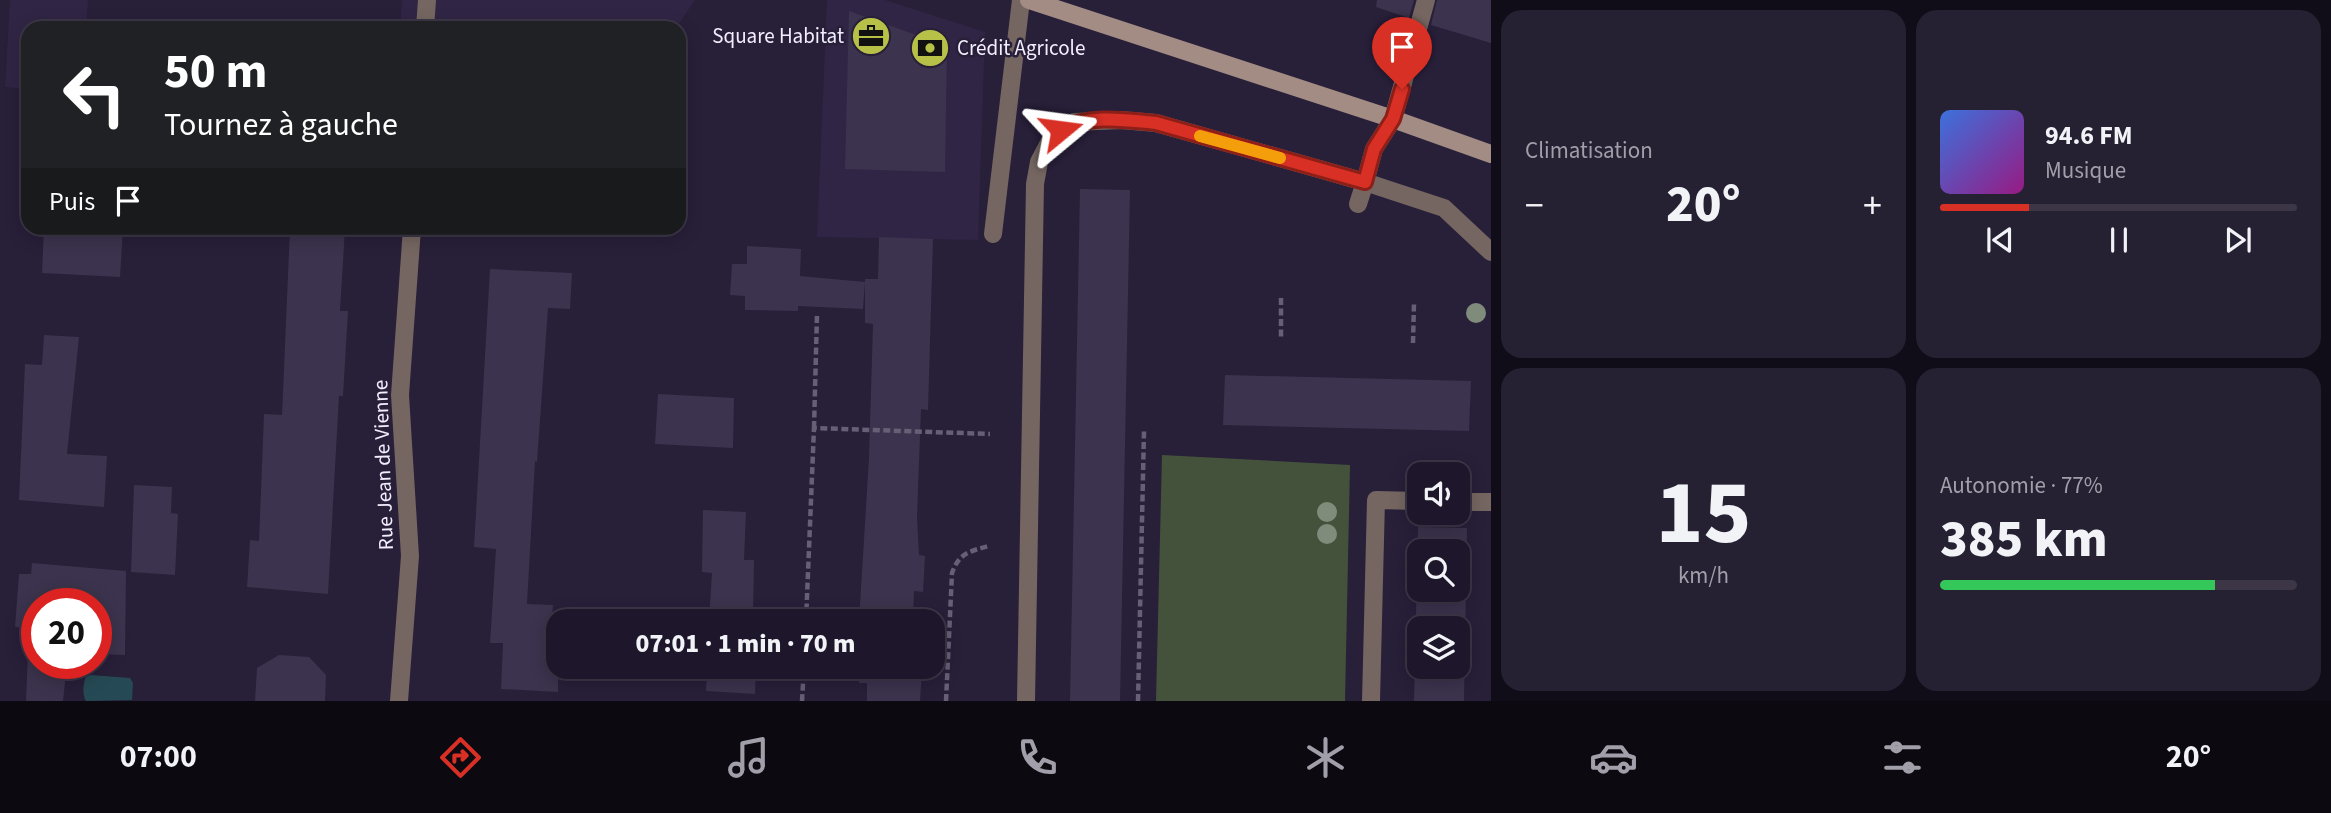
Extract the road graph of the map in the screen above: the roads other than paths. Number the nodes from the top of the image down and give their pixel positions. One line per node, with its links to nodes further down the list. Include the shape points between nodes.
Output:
1 (427, 0): 5 (street)
2 (1021, 0): 10 (street)
3 (1029, 0): 6 (main road)
4 (1426, 0): 6 (street)
5 (426, 21)
6 (1393, 119): 7 (main road); 8 (street, via 1374,149)
7 (1491, 154)
8 (1365, 182): 9 (street); 12 (street, via 1444,208); 17 (street, via 1156,123 1074,122 1050,141 1035,184)
9 (1358, 204)
10 (993, 234)
11 (411, 235): 16 (street, Rue Jean de Vienne, via 400,395 410,556)
12 (1491, 252)
13 (1407, 501): 18 (street, via 1376,500)
14 (1470, 502): 15 (street)
15 (1491, 502)
16 (399, 701)
17 (1026, 701)
18 (1371, 701)

